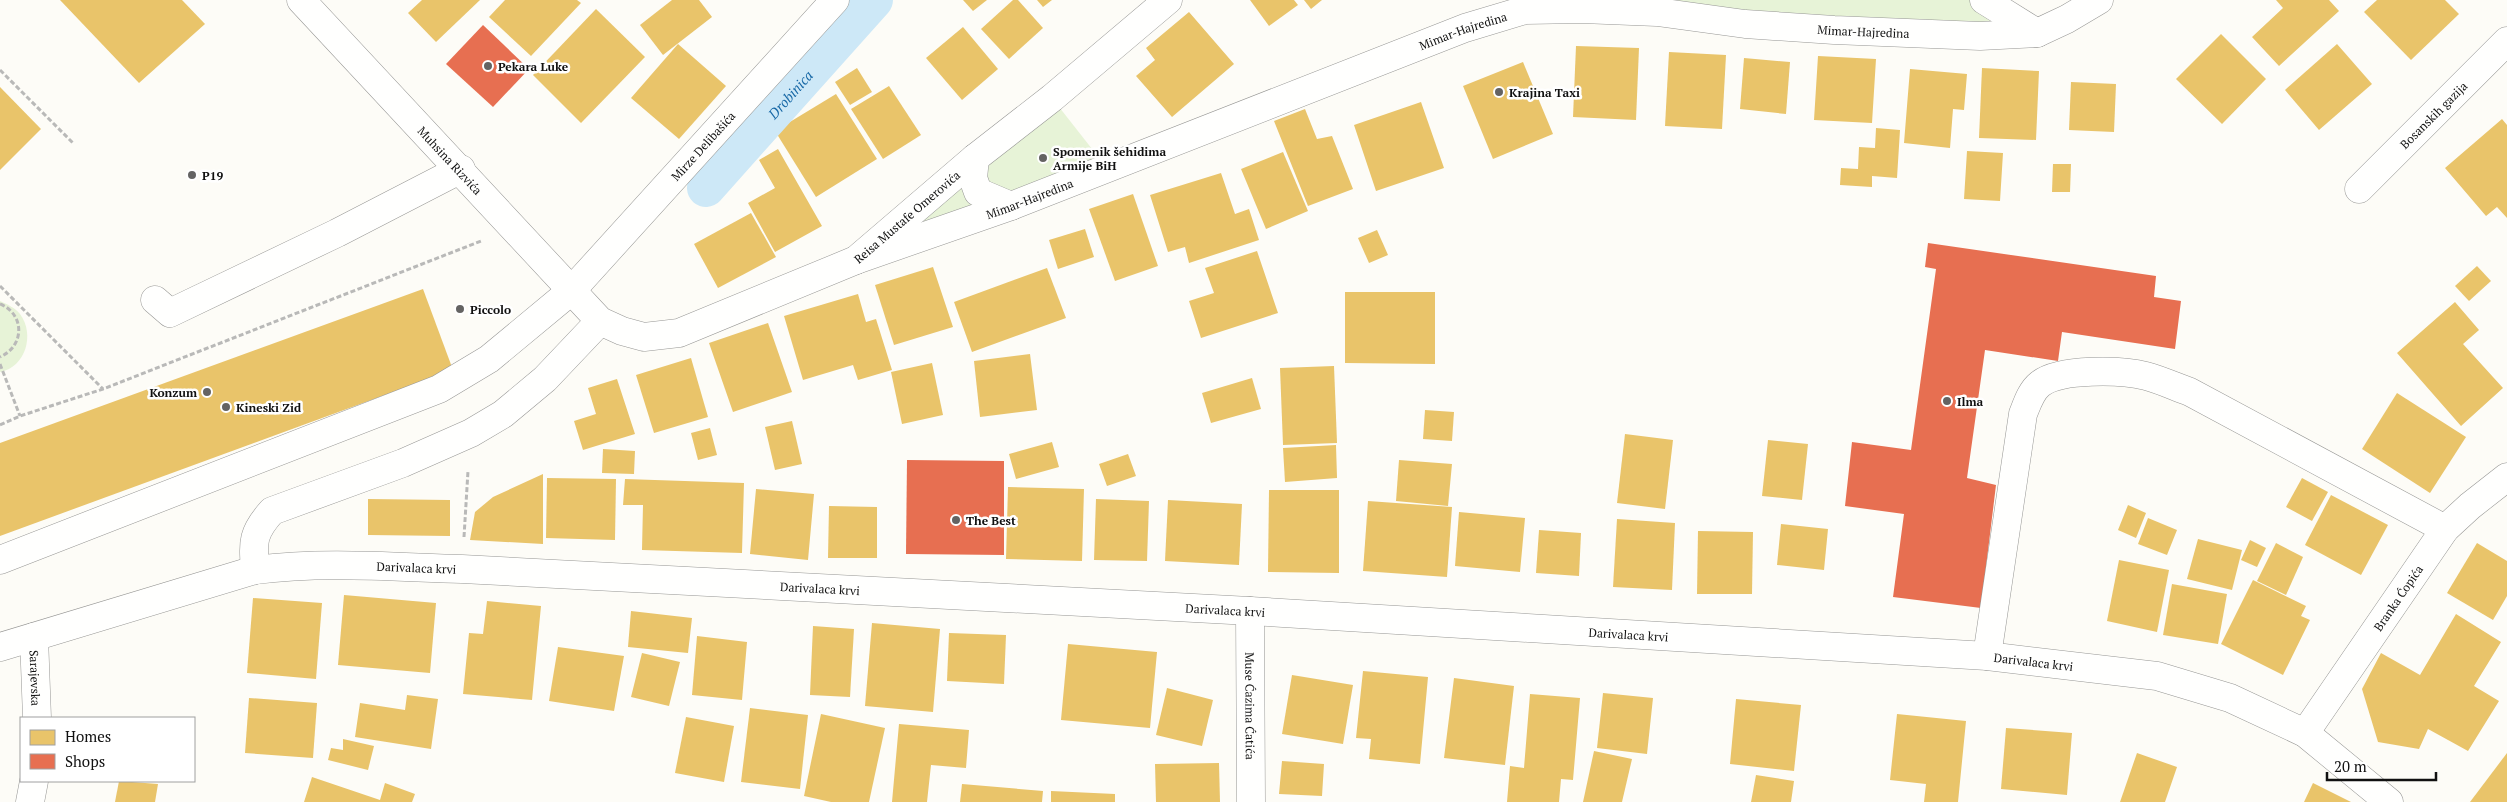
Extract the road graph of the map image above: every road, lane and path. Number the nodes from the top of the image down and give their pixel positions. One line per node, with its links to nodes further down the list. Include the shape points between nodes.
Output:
1 (301, 0): 12 (street, Muhsina Rizvića)
2 (835, 0): 18 (street, Mirze Delibašića)
3 (1168, 0): 11 (street, Reisa Mustafe Omerovića)
4 (1984, 0): 7 (street)
5 (2099, 0): 7 (street, Mimar-Hajredina)
6 (1666, 6): 7 (street, Mimar-Hajredina, via 1745,24 1980,36); 14 (street, Mimar-Hajredina, via 1525,10 1465,28)
7 (2038, 32)
8 (2507, 41): 13 (street, Bosanskih gazija)
9 (0, 70): 10 (path)
10 (73, 143)
11 (975, 158): 14 (street, via 973,178 978,192); 16 (street, Reisa Mustafe Omerovića)
12 (460, 169): 15 (street, Muhsina Rizvića); 19 (street, via 332,224 240,269 170,313)
13 (2359, 189)
14 (1011, 206): 16 (street, Mimar-Hajredina)
15 (514, 228): 18 (street, Muhsina Rizvića); 26 (path)
16 (856, 260): 23 (street, Reisa Mustafe Omerovića, via 679,333 644,337)
17 (0, 286): 20 (path)
18 (571, 291): 23 (street, Muhsina Rizvića); 32 (street, Mirze Delibašića, via 489,358 439,389)
19 (155, 300)
20 (17, 303): 22 (path); 26 (path)
21 (0, 304): 22 (path)
22 (10, 309): 24 (path, via 19,324 19,333 12,348)
23 (600, 321): 29 (street, via 544,379 503,414)
24 (0, 357)
25 (0, 364): 27 (path)
26 (103, 389): 27 (path)
27 (20, 416): 28 (path)
28 (0, 425)
29 (471, 433): 33 (path); 34 (street, via 403,463 272,511 259,525 253,540)
30 (2507, 477): 31 (street, Branka Ćopića)
31 (2445, 529): 38 (street, via 2190,392 2145,376 2081,372 2054,376 2039,384 2023,414); 40 (street, Branka Ćopića)
32 (0, 560)
33 (462, 569): 34 (street, Darivalaca krvi, via 283,566); 35 (street, Darivalaca krvi)
34 (255, 570): 36 (street, Darivalaca krvi)
35 (1250, 611): 38 (street, Darivalaca krvi); 43 (street, Muse Ćazima Ćatića)
36 (34, 637): 37 (street, Darivalaca krvi); 39 (street, Sarajevska)
37 (0, 647)
38 (1987, 656): 40 (street, Darivalaca krvi, via 2157,676 2230,698)
39 (37, 717)
40 (2305, 733): 44 (street, Darivalaca krvi)
41 (34, 782): 42 (street)
42 (30, 802)
43 (1251, 802)
44 (2389, 802)

